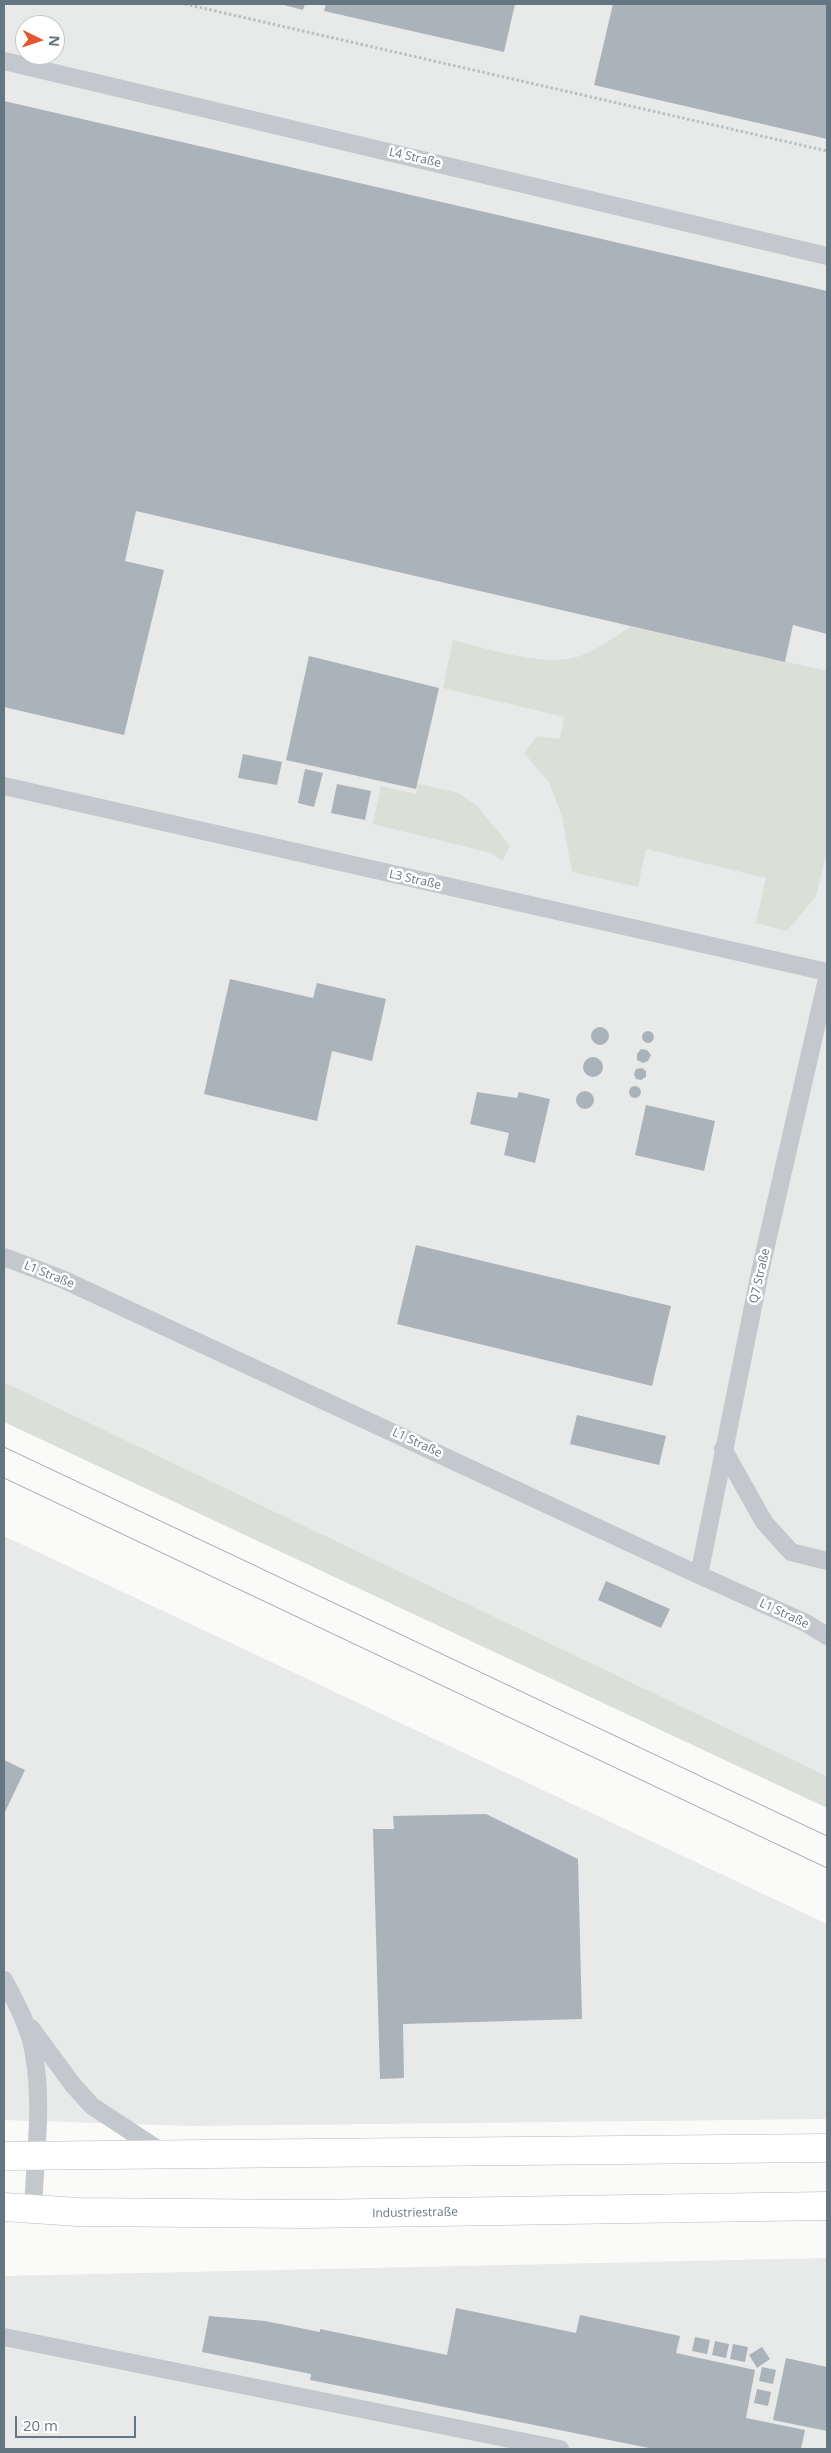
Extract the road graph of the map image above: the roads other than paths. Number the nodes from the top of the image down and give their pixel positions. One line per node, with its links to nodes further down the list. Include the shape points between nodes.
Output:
1 (4, 61): 2 (lane, L4 Straße)
2 (827, 256)
3 (4, 786): 4 (lane, L3 Straße)
4 (827, 972)
5 (827, 978): 7 (lane, Q7 Straße)
6 (4, 1256): 9 (lane, L1 Straße, via 62,1279)
7 (723, 1449): 8 (lane, via 764,1522 791,1552); 9 (lane, Q7 Straße)
8 (827, 1561)
9 (699, 1575): 10 (lane, L1 Straße, via 806,1623)
10 (827, 1636)
11 (4, 1980): 12 (lane)
12 (24, 2017): 14 (lane, via 92,2106); 16 (lane, via 34,2054 38,2105)
13 (827, 2148): 14 (main road)
14 (168, 2155): 16 (main road)
15 (4, 2156): 16 (main road)
16 (35, 2156): 19 (lane)
17 (827, 2206): 19 (main road, Industriestraße, via 306,2214)
18 (4, 2207): 19 (main road, Industriestraße)
19 (33, 2209)
20 (4, 2337): 21 (lane)
21 (560, 2449)

